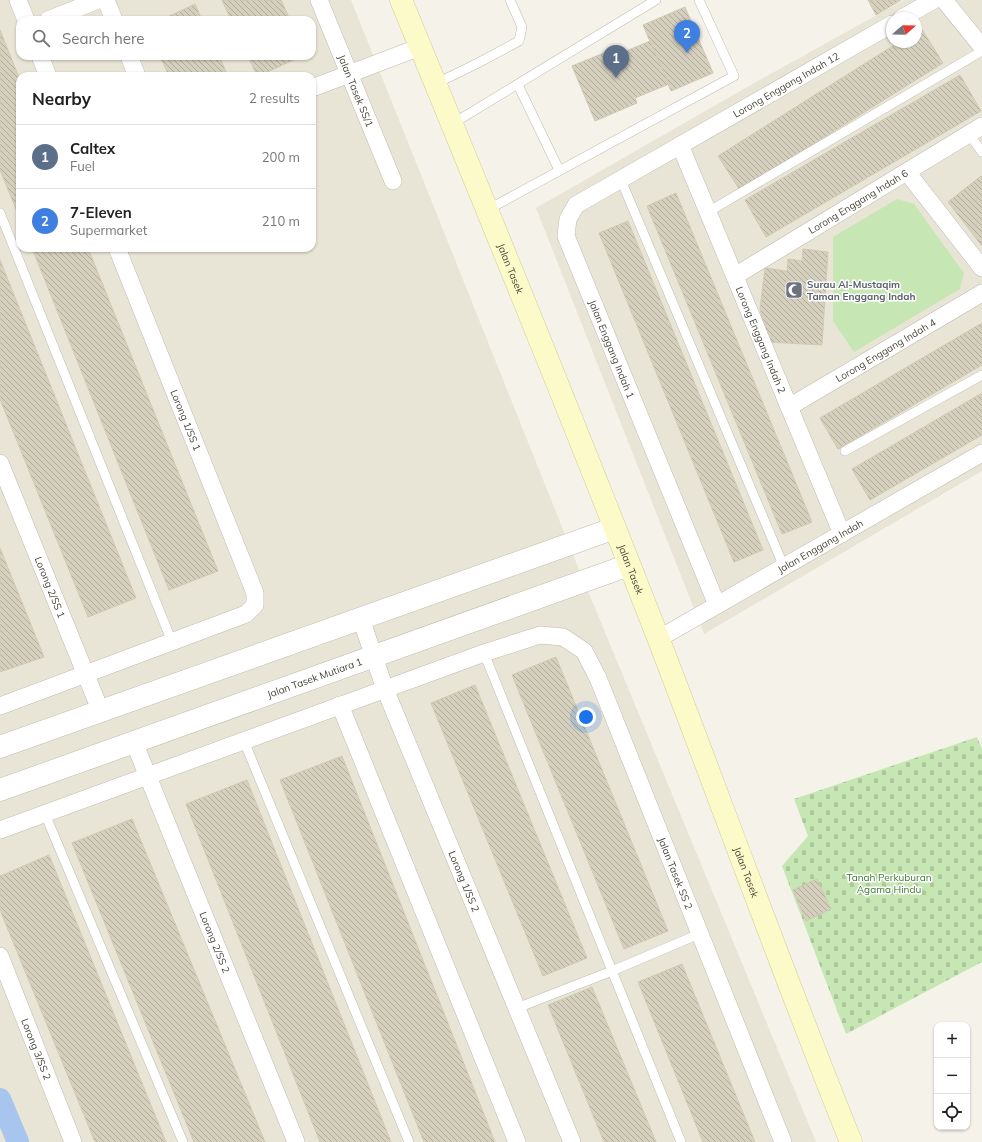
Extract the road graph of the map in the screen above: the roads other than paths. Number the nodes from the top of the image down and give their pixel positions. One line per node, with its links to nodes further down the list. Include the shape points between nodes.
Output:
1 (18, 0): 12 (street)
2 (98, 0): 13 (street)
3 (106, 0): 14 (street)
4 (318, 0): 23 (street, Jalan Tasek SS/1)
5 (403, 0): 16 (main road, Jalan Tasek)
6 (510, 0): 24 (lane, via 522,27 518,41)
7 (656, 0): 25 (lane)
8 (699, 0): 31 (lane, via 734,76)
9 (934, 0): 11 (street)
10 (944, 0): 17 (street)
11 (913, 12)
12 (24, 16)
13 (58, 16)
14 (112, 16)
15 (886, 27): 29 (street, Lorong Enggang Indah 12)
16 (420, 47): 23 (street); 24 (main road, Jalan Tasek)
17 (982, 47)
18 (982, 51): 36 (lane)
19 (42, 60): 21 (street)
20 (130, 60): 22 (street)
21 (46, 72)
22 (135, 72)
23 (349, 74): 26 (street); 34 (street, Jalan Tasek SS/1)
24 (435, 84): 27 (main road, Jalan Tasek)
25 (518, 85): 27 (lane); 31 (lane)
26 (316, 86)
27 (452, 124): 35 (main road, Jalan Tasek)
28 (975, 130): 30 (lane); 32 (street, Lorong Enggang Indah 6)
29 (680, 145): 33 (street, Jalan Enggang Indah 1); 36 (street, Lorong Enggang Indah 2)
30 (982, 152)
31 (559, 170): 35 (lane)
32 (907, 172): 39 (street); 40 (street, Lorong Enggang Indah 6)
33 (620, 180): 50 (lane); 51 (street, Jalan Enggang Indah 1, via 576,205 568,219 566,236)
34 (393, 181)
35 (487, 210): 47 (main road, Jalan Tasek)
36 (708, 212): 40 (street, Lorong Enggang Indah 2)
37 (0, 213): 54 (lane)
38 (119, 252): 54 (street, Lorong 1/SS 1, via 255,593 255,605 246,614)
39 (982, 268)
40 (735, 276): 43 (street, Lorong Enggang Indah 2)
41 (982, 293): 43 (street, Lorong Enggang Indah 4)
42 (982, 375): 44 (lane)
43 (789, 407): 48 (street, Lorong Enggang Indah 2)
44 (845, 451)
45 (982, 453): 48 (street, Jalan Enggang Indah)
46 (0, 463): 57 (street, Lorong 2/SS 1)
47 (615, 528): 49 (main road, Jalan Tasek); 52 (street)
48 (842, 534): 50 (street, Jalan Enggang Indah)
49 (629, 564): 53 (main road, Jalan Tasek); 56 (street, Jalan Tasek Mutiara 1)
50 (784, 567): 51 (street, Jalan Enggang Indah)
51 (717, 605): 53 (street, Jalan Enggang Indah)
52 (360, 619): 56 (street, Lorong 1/SS 2); 61 (street)
53 (658, 639): 81 (main road, Jalan Tasek)
54 (172, 642): 57 (street)
55 (484, 653): 58 (street); 69 (street, Jalan Tasek SS 2, via 540,634 563,638 584,651 598,678); 71 (lane)
56 (374, 655): 58 (street, Lorong 1/SS 2); 63 (street, Jalan Tasek Mutiara 1)
57 (85, 674): 59 (street); 61 (street, Lorong 2/SS 1)
58 (385, 689): 60 (street); 72 (street, Lorong 1/SS 2)
59 (0, 706)
60 (340, 706): 62 (street); 77 (street)
61 (101, 712): 64 (street)
62 (244, 741): 65 (street); 76 (lane)
63 (134, 742): 65 (street, Lorong 2/SS 2); 66 (street, Jalan Tasek Mutiara 1)
64 (0, 747)
65 (148, 776): 67 (street); 75 (street, Lorong 2/SS 2)
66 (0, 790)
67 (45, 814): 68 (street); 74 (lane)
68 (0, 830)
69 (700, 934): 71 (lane); 80 (street, Jalan Tasek SS 2)
70 (0, 956): 73 (street, Lorong 3/SS 2)
71 (612, 971): 72 (lane); 79 (lane)
72 (517, 1008): 78 (street, Lorong 1/SS 2)
73 (73, 1142)
74 (183, 1142)
75 (296, 1142)
76 (409, 1142)
77 (517, 1142)
78 (572, 1142)
79 (681, 1142)
80 (783, 1142)
81 (851, 1142)

